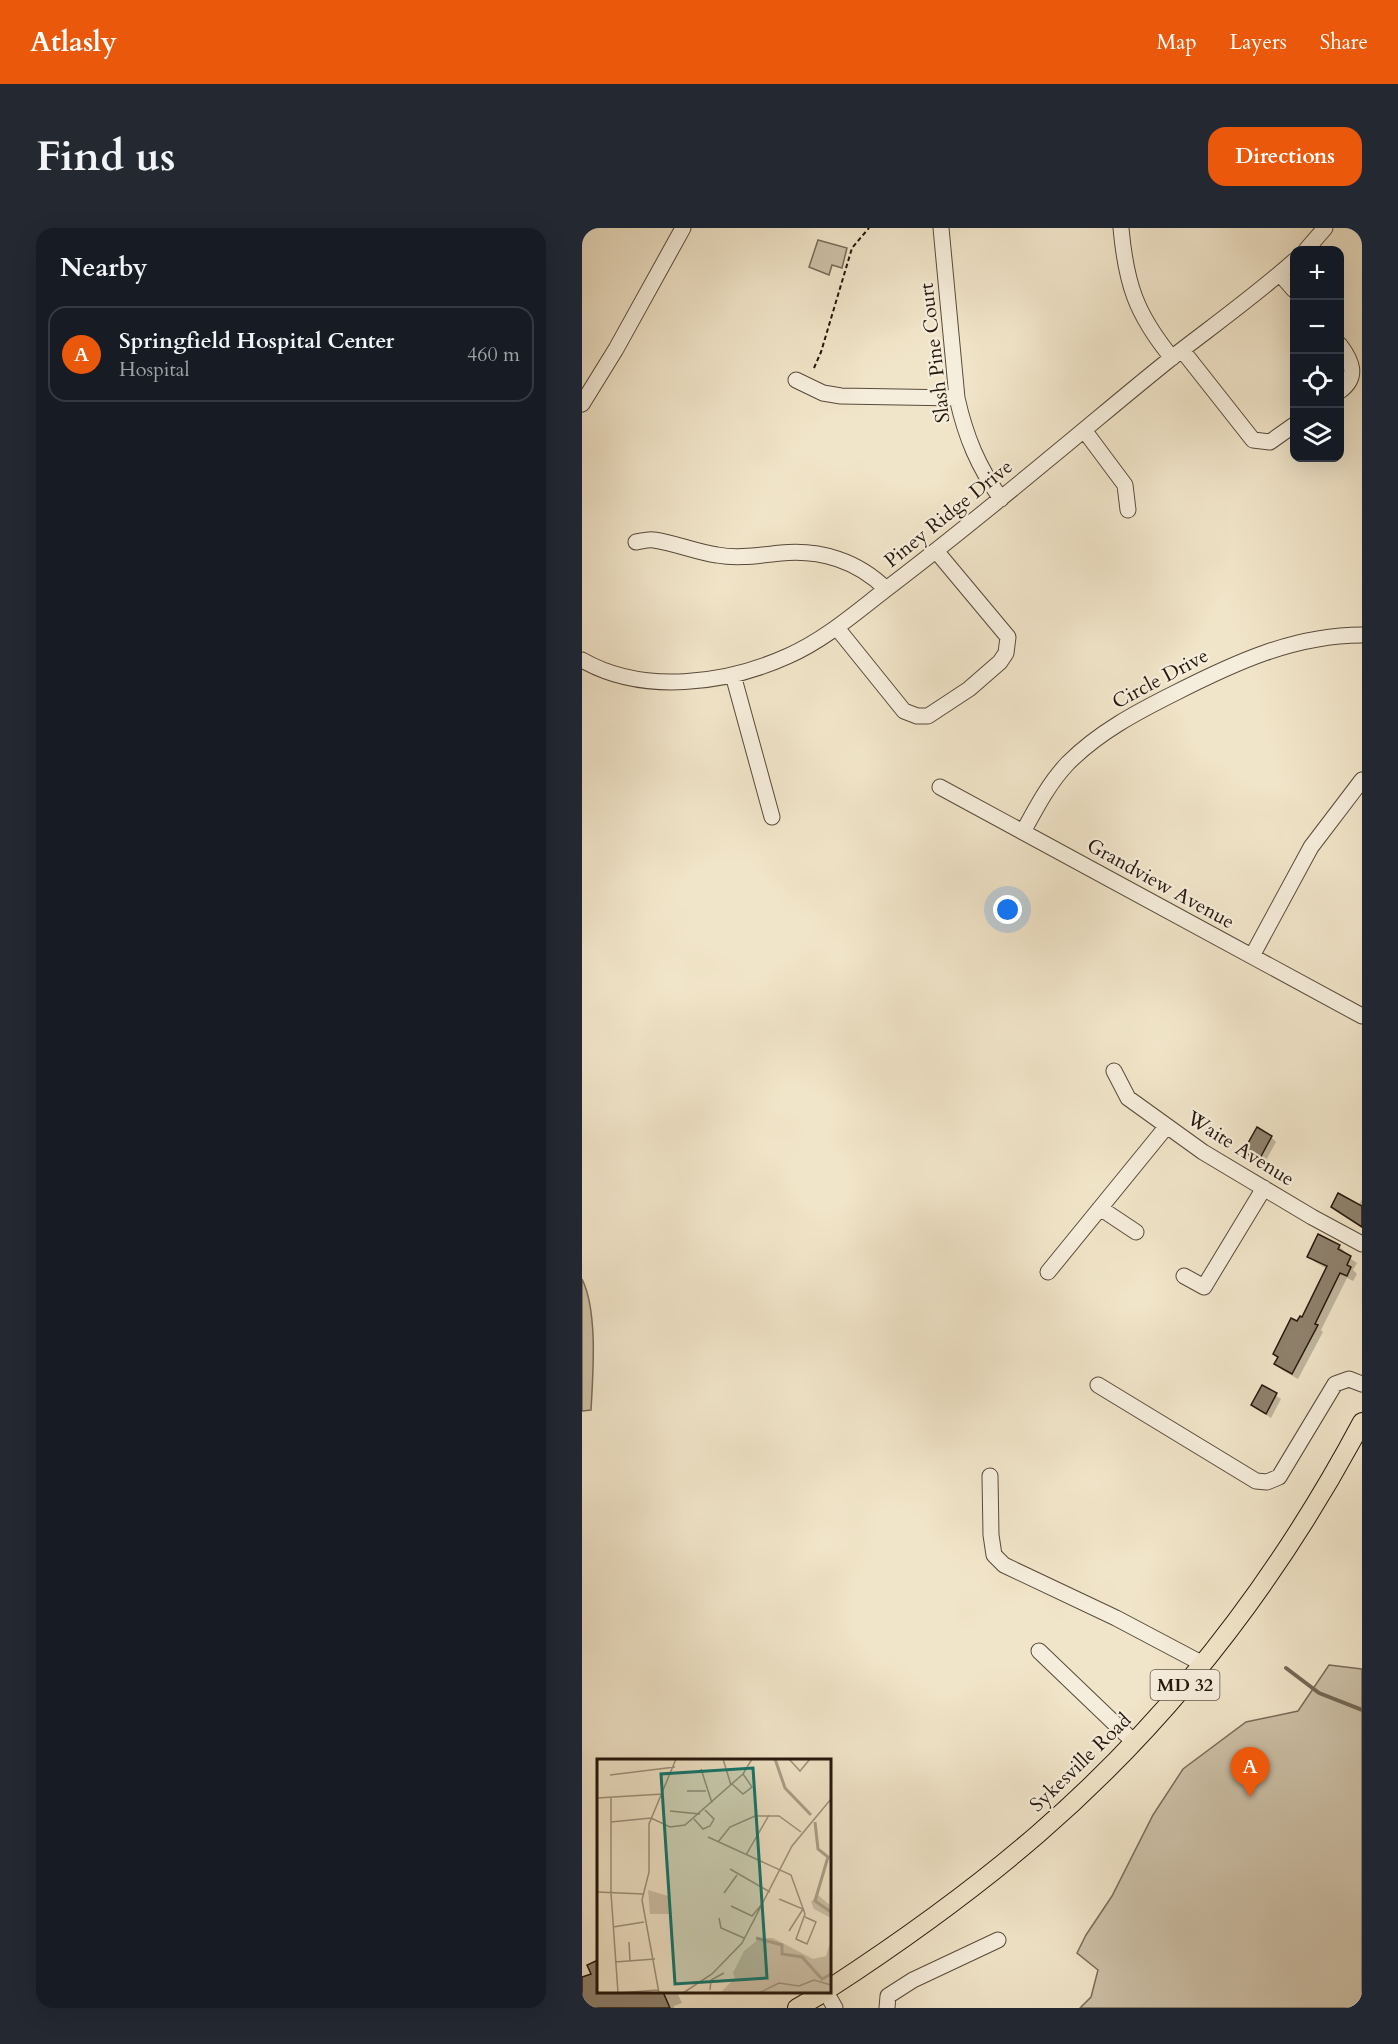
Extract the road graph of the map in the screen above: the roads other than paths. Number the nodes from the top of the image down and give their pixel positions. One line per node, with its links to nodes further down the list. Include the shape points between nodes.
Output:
1 (683, 228): 14 (street, via 616,350)
2 (941, 228): 13 (street, Slash Pine Court)
3 (1121, 228): 10 (street, via 1134,300 1154,336)
4 (1325, 228): 5 (street)
5 (1309, 246)
6 (1290, 265): 7 (street, Piney Ridge Drive)
7 (1280, 274): 8 (street); 10 (street, Piney Ridge Drive)
8 (1290, 285)
9 (1344, 350): 12 (street, via 1351,364 1350,379)
10 (1177, 354): 15 (street, via 1254,440 1270,442); 16 (street, Piney Ridge Drive)
11 (796, 380): 13 (street, via 823,393 841,396)
12 (1344, 388)
13 (957, 398): 17 (street, Slash Pine Court, via 971,448)
14 (584, 399)
15 (1290, 428)
16 (1084, 430): 17 (street, Piney Ridge Drive); 18 (street, via 1125,485)
17 (1001, 499): 20 (street, Piney Ridge Drive)
18 (1128, 510)
19 (636, 542): 21 (street, via 653,540 718,556 816,554 860,569)
20 (937, 552): 21 (street, Piney Ridge Drive); 22 (street, via 1008,637 1000,662 969,689 928,716 909,714)
21 (886, 590): 22 (street, Piney Ridge Drive)
22 (837, 628): 25 (street, Piney Ridge Drive, via 789,656)
23 (1362, 634): 29 (street, Circle Drive, via 1270,650 1218,670 1135,713 1069,762 1048,788)
24 (582, 660): 25 (street, Piney Ridge Drive, via 594,667 656,681 696,682)
25 (733, 675): 28 (street)
26 (1362, 780): 30 (street, via 1311,847)
27 (940, 787): 29 (street, Grandview Avenue)
28 (772, 817)
29 (1023, 832): 30 (street, Grandview Avenue)
30 (1252, 957): 31 (street, Grandview Avenue)
31 (1362, 1016)
32 (1114, 1071): 33 (street, Waite Avenue, via 1128,1098)
33 (1167, 1126): 34 (street, Waite Avenue); 35 (street)
34 (1264, 1188): 37 (street, Waite Avenue); 39 (street, via 1204,1287)
35 (1100, 1208): 36 (street); 38 (street)
36 (1136, 1232)
37 (1362, 1244)
38 (1048, 1272)
39 (1184, 1276)
40 (1362, 1384): 41 (street, via 1349,1379 1335,1384 1279,1477 1267,1482 1256,1481)
41 (1098, 1385)
42 (1362, 1422): 45 (main road, Sykesville Road / MD 32, via 1284,1554)
43 (990, 1476): 45 (street, via 994,1555 1004,1565)
44 (1040, 1652): 46 (street)
45 (1203, 1664): 46 (main road, Sykesville Road / MD 32)
46 (1134, 1742): 48 (main road, Sykesville Road / MD 32, via 1063,1812 1003,1863)
47 (998, 1940): 53 (street, via 913,1980 888,1996)
48 (831, 1987)
49 (823, 1993): 51 (main road)
50 (826, 1993): 52 (street)
51 (797, 2008)
52 (834, 2008)
53 (886, 2008)

